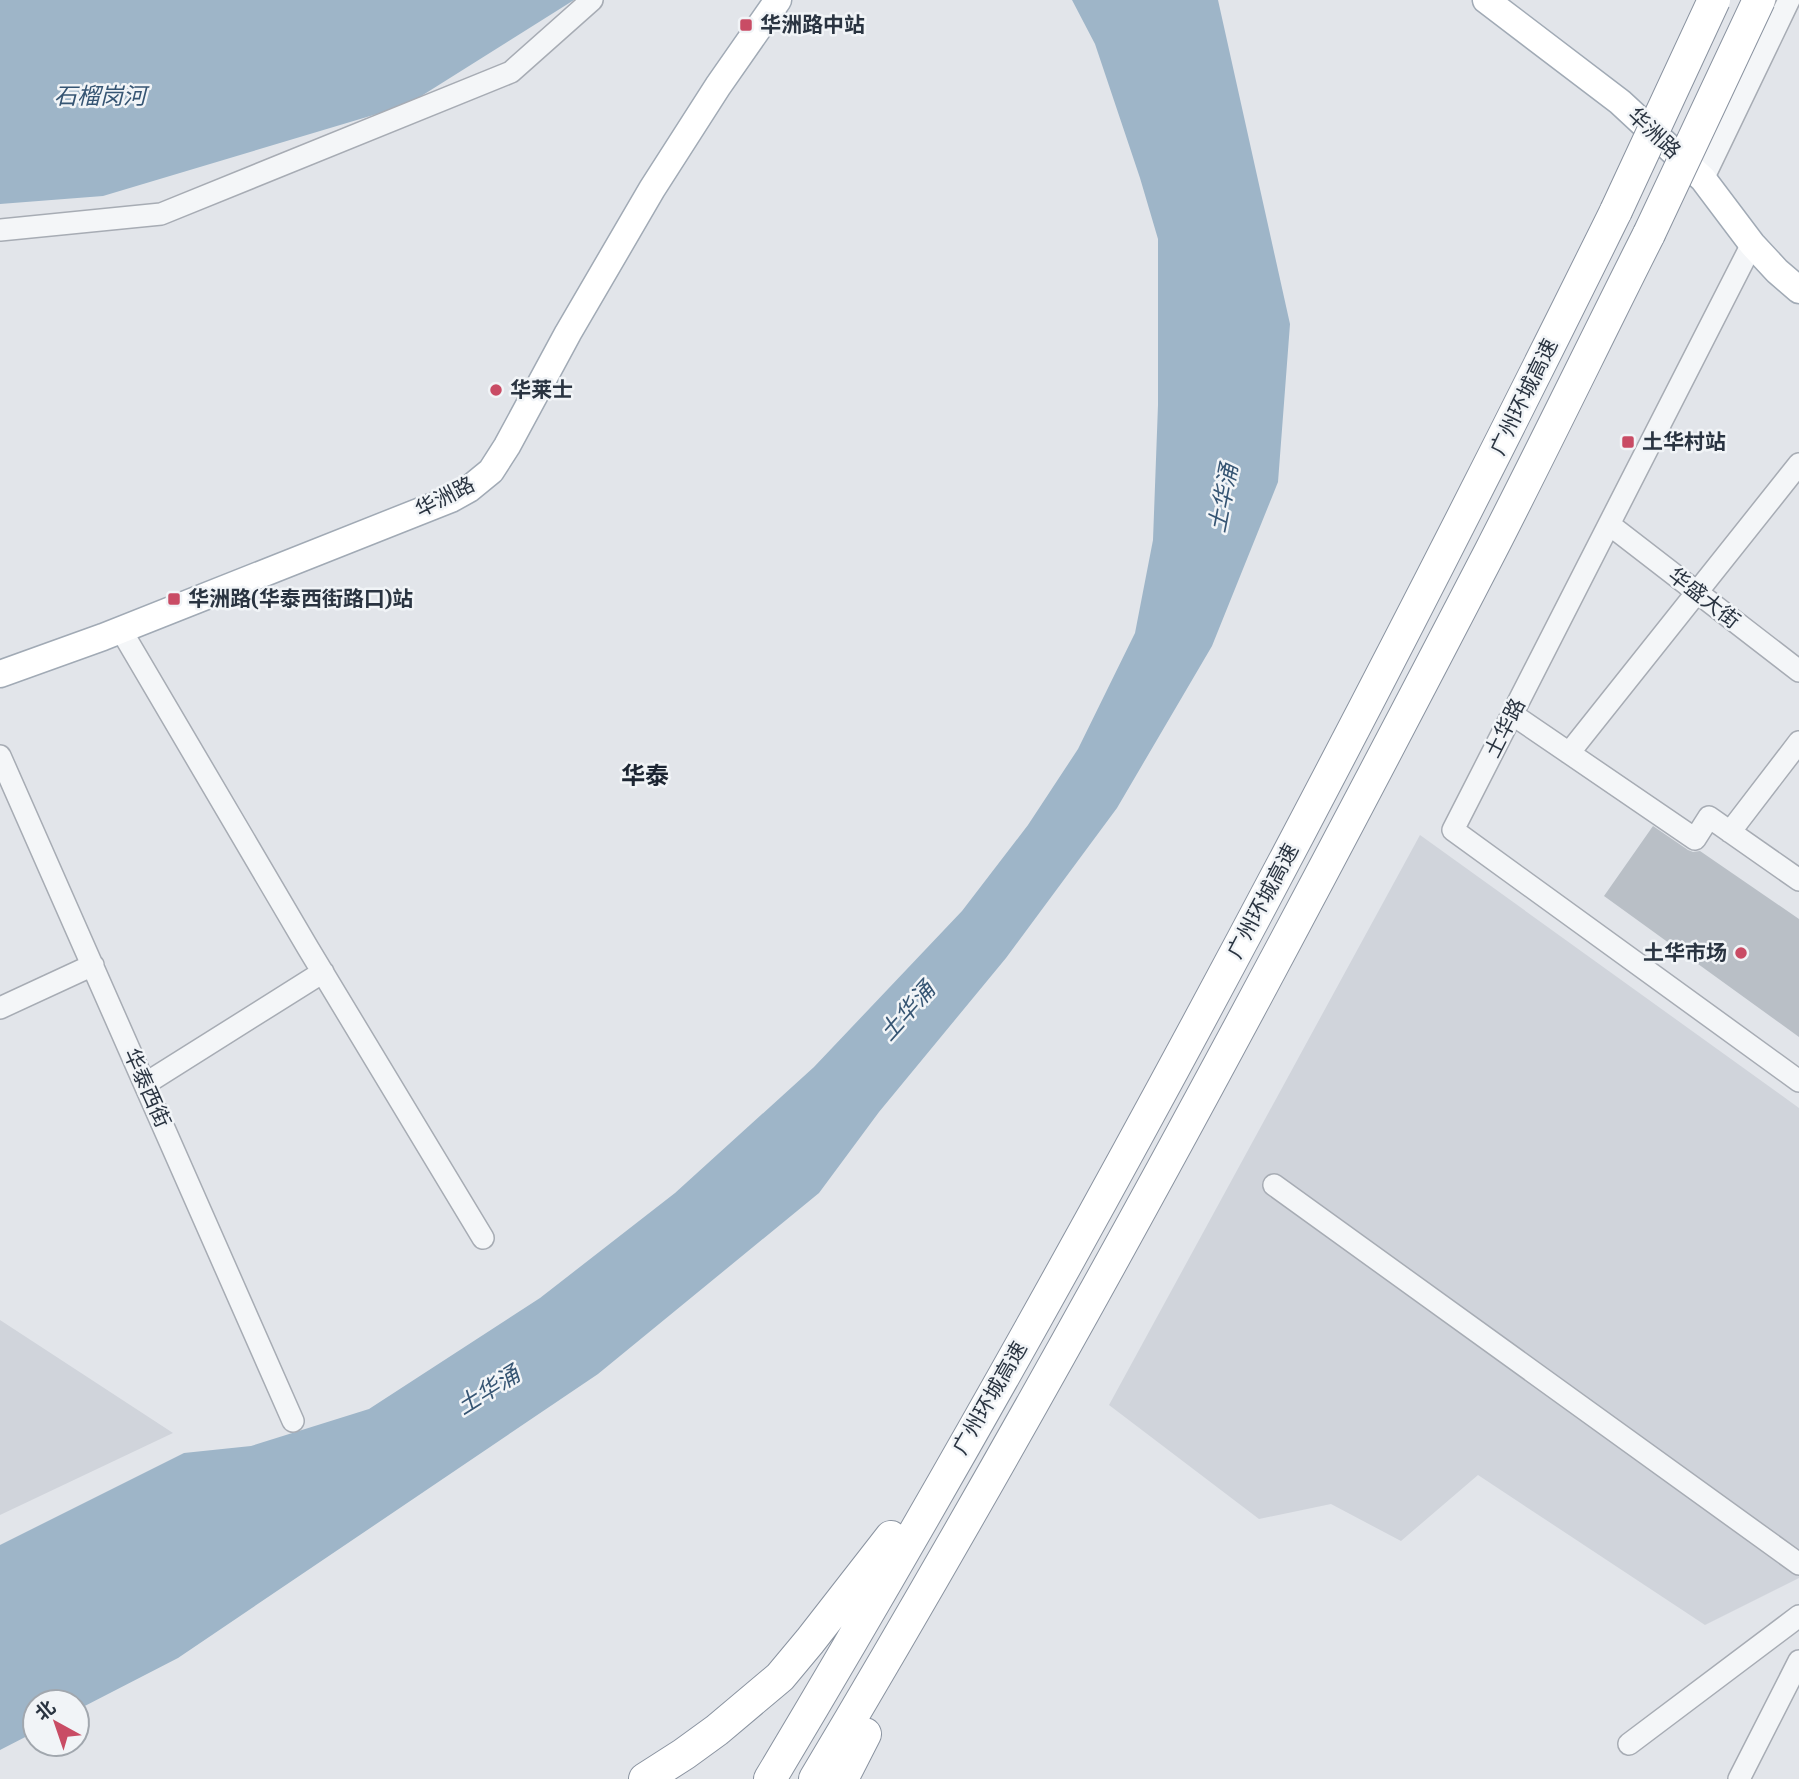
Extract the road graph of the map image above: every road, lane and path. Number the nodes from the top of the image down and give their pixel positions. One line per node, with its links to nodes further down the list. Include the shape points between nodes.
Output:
1 (592, 0): 8 (street, via 511,72 161,214)
2 (778, 0): 14 (main road, 华洲路, via 652,188 491,471 451,499)
3 (1486, 0): 7 (main road, 华洲路, via 1620,102)
4 (1714, 0): 30 (highway, 广州环城高速, bridge, via 1616,211 1379,682)
5 (1759, 0): 31 (highway, 广州环城高速, bridge, via 1649,234 1493,546)
6 (1789, 0): 7 (street)
7 (1703, 179): 9 (main road, 华洲路)
8 (0, 230)
9 (1752, 244): 10 (main road, 华洲路); 12 (street, 土华路)
10 (1799, 290)
11 (1799, 464): 13 (street)
12 (1610, 525): 13 (street, 华盛大街); 17 (street, 土华路)
13 (1697, 592): 15 (street, 华盛大街); 19 (street)
14 (121, 630): 16 (main road, 华洲路); 24 (street)
15 (1799, 671)
16 (0, 674)
17 (1512, 714): 19 (street); 26 (street, 土华路, via 1453,830)
18 (1799, 742): 21 (street)
19 (1569, 752): 21 (street, via 1695,839 1709,817)
20 (0, 756): 23 (street, 华泰西街)
21 (1730, 832): 22 (street)
22 (1799, 880)
23 (93, 965): 25 (street); 27 (street, 华泰西街)
24 (323, 972): 27 (street); 29 (street)
25 (0, 1008)
26 (1799, 1080)
27 (145, 1084): 32 (street, 华泰西街)
28 (1274, 1185): 33 (street)
29 (483, 1238)
30 (1059, 1277): 37 (highway, via 938,1471 810,1642 749,1705); 38 (highway, 广州环城高速)
31 (1101, 1283): 39 (highway, 广州环城高速); 40 (highway)
32 (293, 1421)
33 (1799, 1564)
34 (1799, 1616): 36 (street)
35 (1799, 1661): 41 (street)
36 (1629, 1744)
37 (645, 1779)
38 (769, 1779)
39 (815, 1779)
40 (842, 1779)
41 (1740, 1779)

